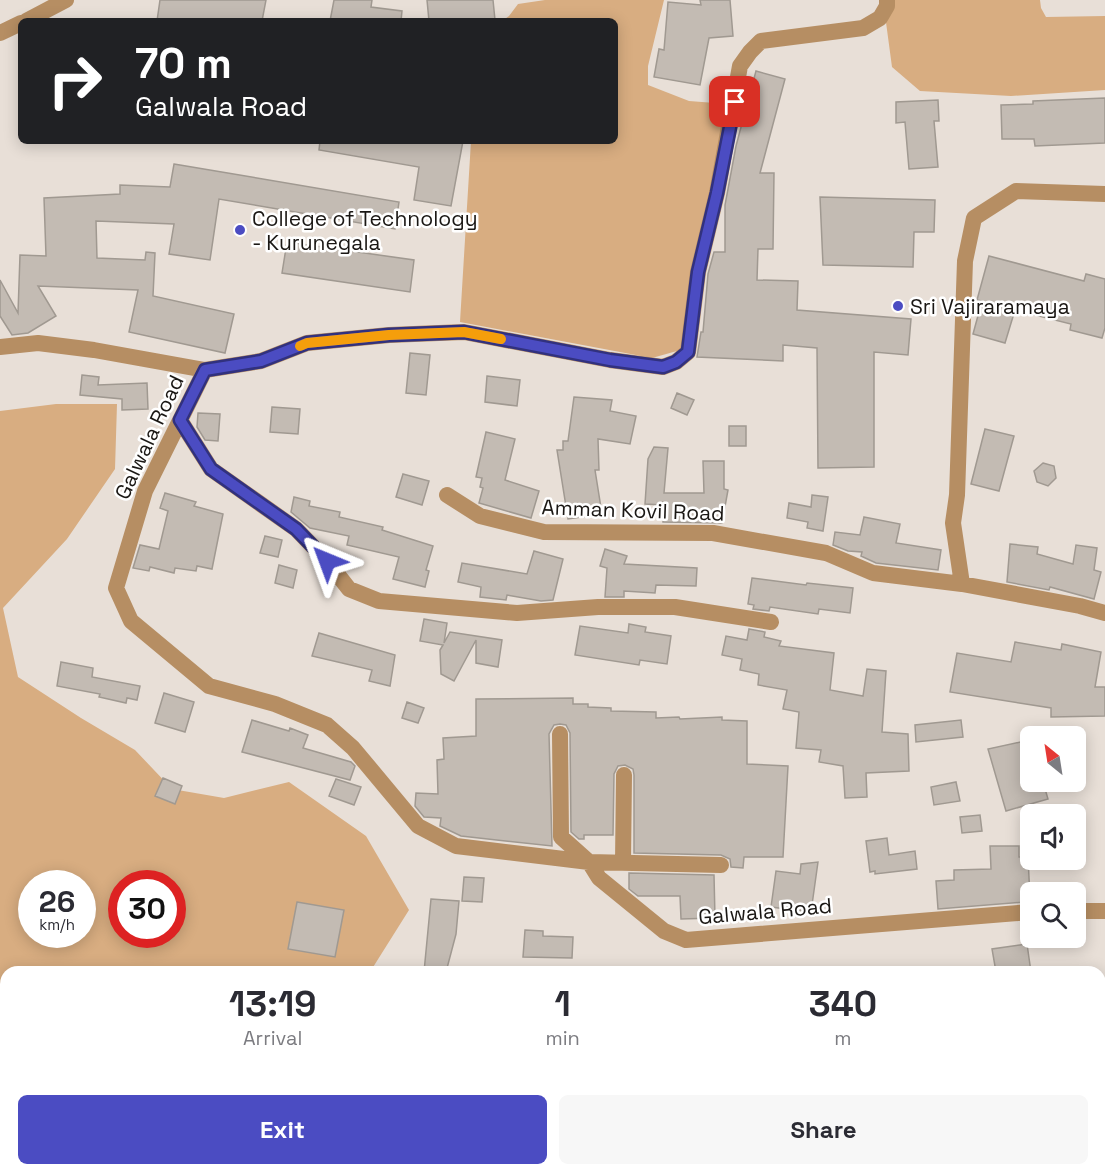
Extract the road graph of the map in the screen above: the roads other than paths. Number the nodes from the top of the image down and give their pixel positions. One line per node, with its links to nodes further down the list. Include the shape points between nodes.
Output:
1 (66, 0): 3 (street)
2 (887, 0): 8 (street, via 880,18 863,28 761,41 741,66 698,272 688,352 676,362 663,367 610,360 464,332 307,343 261,361)
3 (32, 18)
4 (18, 24): 5 (street)
5 (0, 33)
6 (1105, 194): 11 (street, via 1016,190 974,218 965,261 953,523)
7 (0, 347): 8 (street, via 38,343)
8 (205, 370): 9 (street, Galwala Road)
9 (180, 420): 13 (street, via 211,469 296,529 349,589 379,601 517,613 598,606 675,607); 16 (street, Galwala Road, via 145,491 116,588 131,621 209,686 275,704 327,725 353,748 418,826 456,846)
10 (447, 495): 11 (street, Amman Kovil Road, via 480,516 544,532 713,533 826,553 873,573)
11 (962, 584): 12 (street, Amman Kovil Road)
12 (1105, 613)
13 (771, 622)
14 (560, 734): 16 (street, via 561,837)
15 (624, 775): 17 (street)
16 (589, 862): 17 (street); 21 (street, Galwala Road, via 599,878 664,931 686,940)
17 (623, 862): 18 (street)
18 (721, 865)
19 (1105, 910): 20 (street)
20 (1086, 911)
21 (1020, 913)

